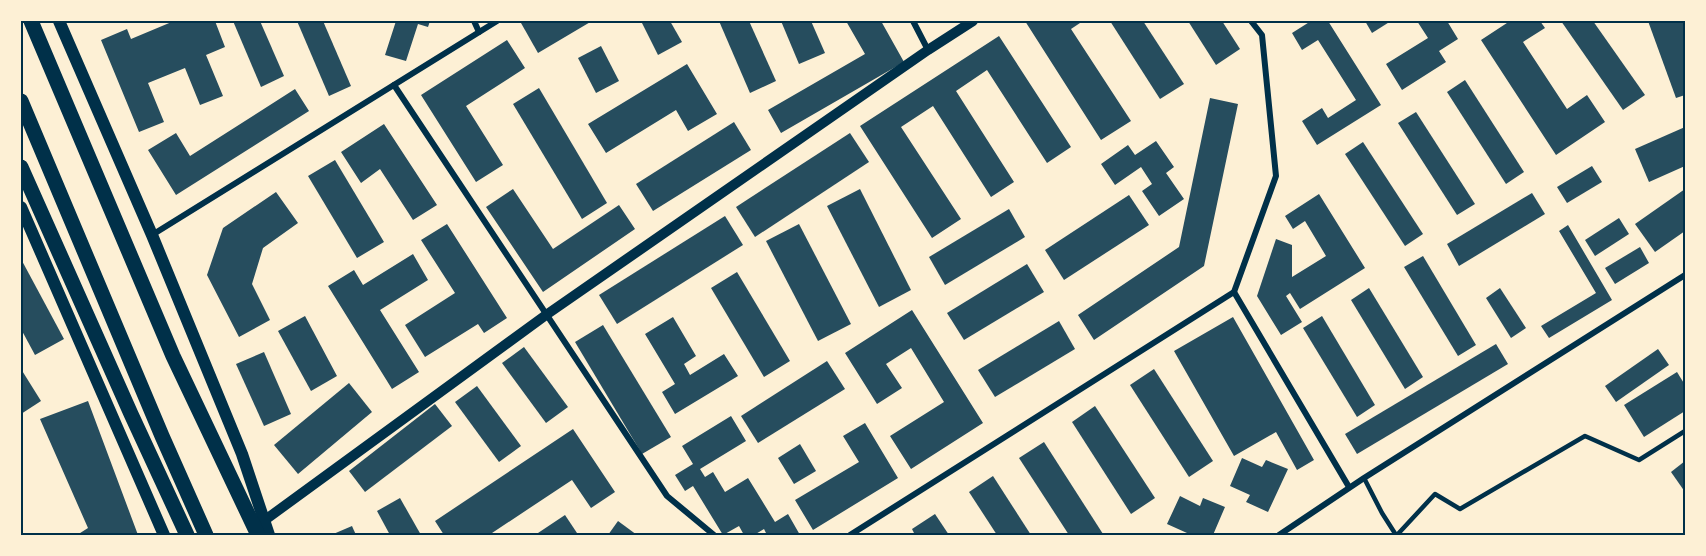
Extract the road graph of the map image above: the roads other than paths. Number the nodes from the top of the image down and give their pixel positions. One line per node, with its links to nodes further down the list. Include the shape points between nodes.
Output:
1 (31, 21): 25 (highway, via 173,356)
2 (59, 21): 14 (main road)
3 (474, 21): 8 (street)
4 (497, 21): 8 (street)
5 (914, 21): 9 (street)
6 (973, 21): 9 (street)
7 (1251, 21): 16 (street, via 1262,35 1276,176)
8 (479, 32): 10 (street)
9 (928, 50): 17 (street)
10 (394, 85): 14 (street); 17 (street)
11 (21, 101): 24 (highway)
12 (21, 167): 23 (highway)
13 (21, 207): 22 (main road)
14 (152, 235): 21 (main road)
15 (1685, 275): 19 (street)
16 (1234, 292): 20 (street); 28 (street)
17 (546, 315): 21 (street); 27 (street, via 667,496)
18 (1685, 431): 30 (lane, via 1639,460 1585,436 1460,509 1435,494)
19 (1364, 478): 20 (street); 30 (lane)
20 (1349, 487): 29 (street)
21 (265, 520): 26 (main road)
22 (164, 535)
23 (187, 535)
24 (206, 535)
25 (258, 535)
26 (269, 535)
27 (714, 535)
28 (850, 535)
29 (1279, 535)
30 (1396, 535)

